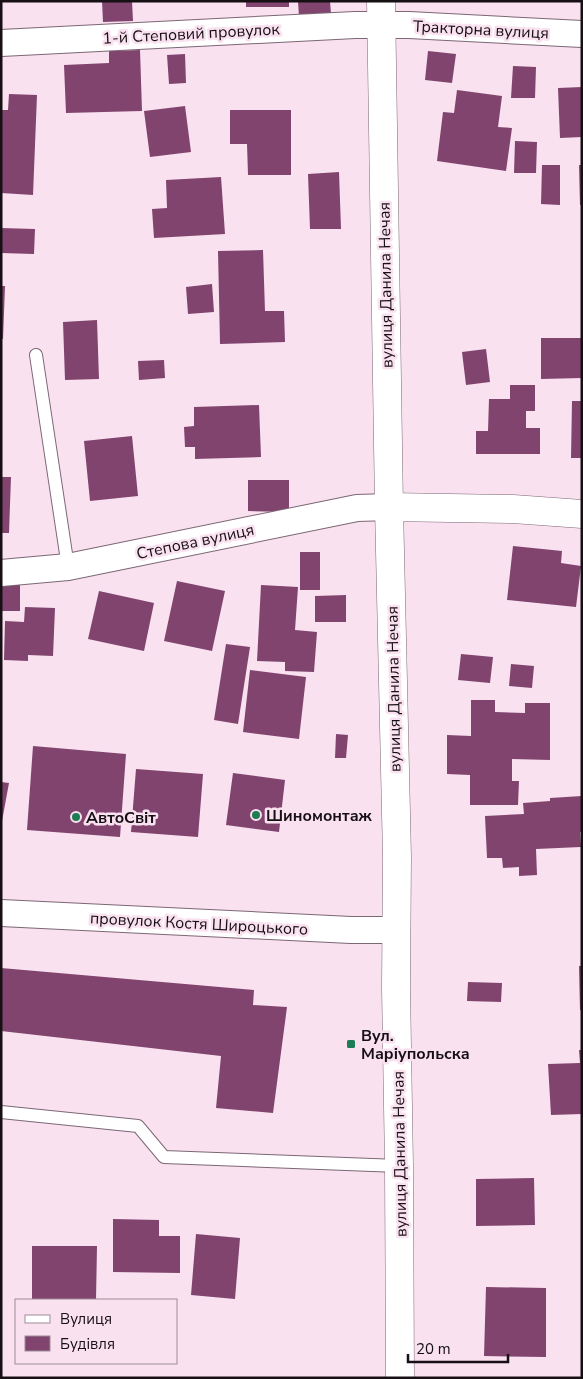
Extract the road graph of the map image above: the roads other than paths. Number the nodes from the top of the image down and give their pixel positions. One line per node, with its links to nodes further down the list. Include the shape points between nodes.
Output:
1 (381, 13): 2 (street, Тракторна вулиця, via 408,25); 3 (street, 1-й Степовий провулок, via 345,26); 5 (main road, вулиця Данила Нечая)
2 (582, 34)
3 (1, 43)
4 (36, 355): 7 (lane)
5 (389, 507): 6 (main road); 7 (street, Степова вулиця, via 357,508); 10 (main road, вулиця Данила Нечая)
6 (582, 514)
7 (68, 567): 8 (street, Степова вулиця)
8 (1, 572)
9 (1, 913): 10 (street, провулок Костя Широцького)
10 (397, 930): 12 (main road, вулиця Данила Нечая)
11 (1, 1112): 12 (lane, via 138,1126 164,1157)
12 (399, 1166): 13 (main road, вулиця Данила Нечая)
13 (400, 1378)

